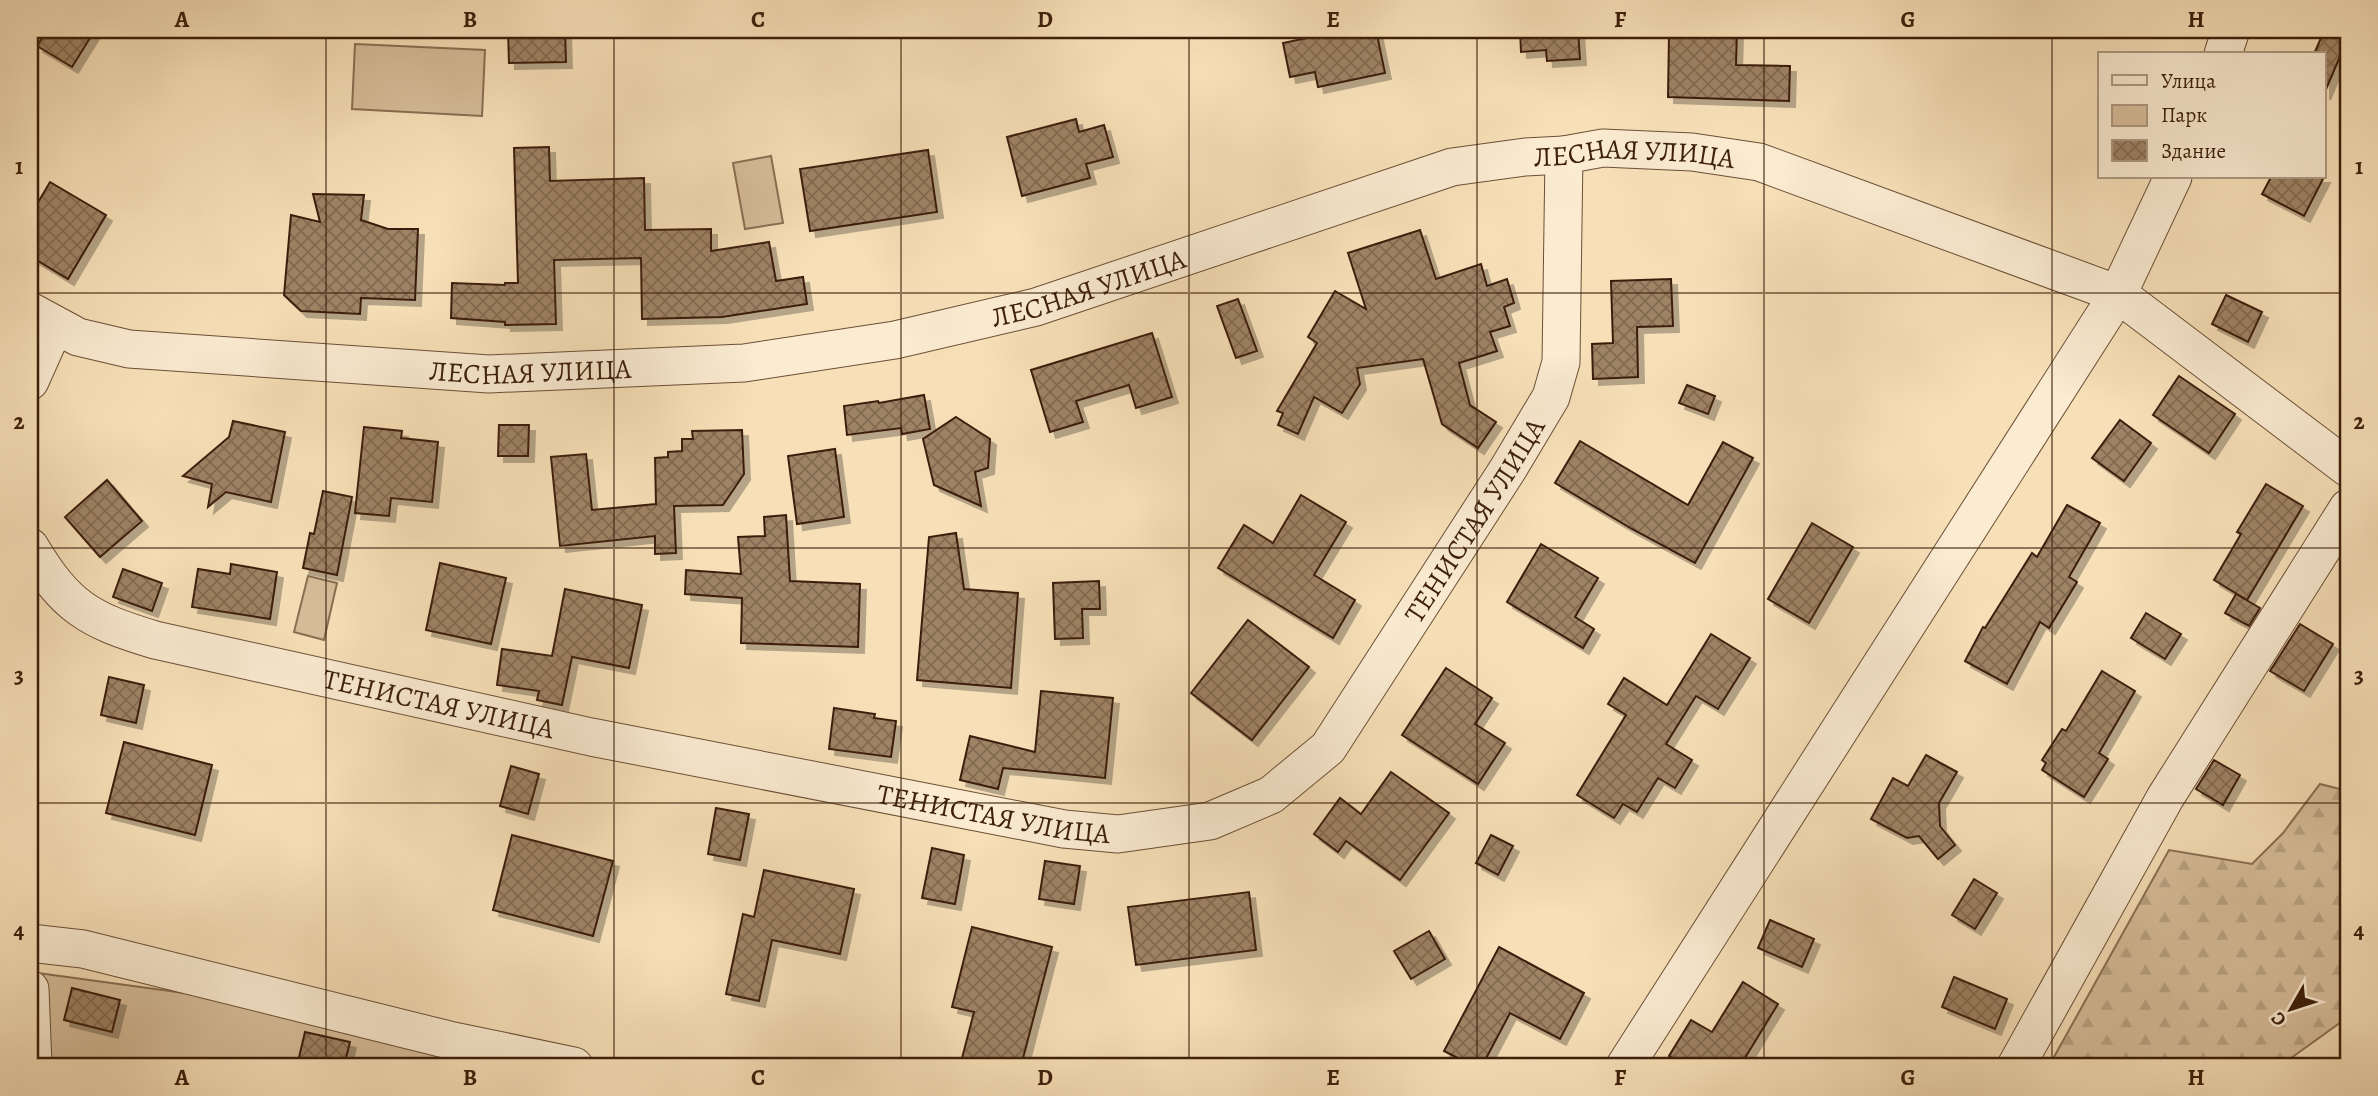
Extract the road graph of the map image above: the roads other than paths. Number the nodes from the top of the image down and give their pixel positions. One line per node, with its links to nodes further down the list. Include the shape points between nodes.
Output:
1 (2231, 30): 2 (street)
2 (2224, 52)
3 (1563, 155): 5 (street, ЛЕСНАЯ УЛИЦА, via 1603,148 1692,152 1759,162); 6 (street, ЛЕСНАЯ УЛИЦА, via 1452,167 1036,307 895,340 744,363 489,374 129,349 78,337); 10 (street, ТЕНИСТАЯ УЛИЦА, via 1561,362 1551,397 1328,748 1271,795 1210,821 1118,834 1064,829 591,737 113,627 75,606)
4 (2173, 178): 5 (street)
5 (2118, 293): 8 (street, ЛЕСНАЯ УЛИЦА); 15 (street)
6 (42, 318): 7 (street)
7 (30, 381)
8 (2348, 468)
9 (2348, 508): 16 (street, via 2165,797)
10 (33, 562)
11 (30, 943): 14 (street, via 83,949 449,1040)
12 (30, 989): 13 (street)
13 (33, 1066)
14 (574, 1066)
15 (1625, 1066)
16 (2016, 1066)

